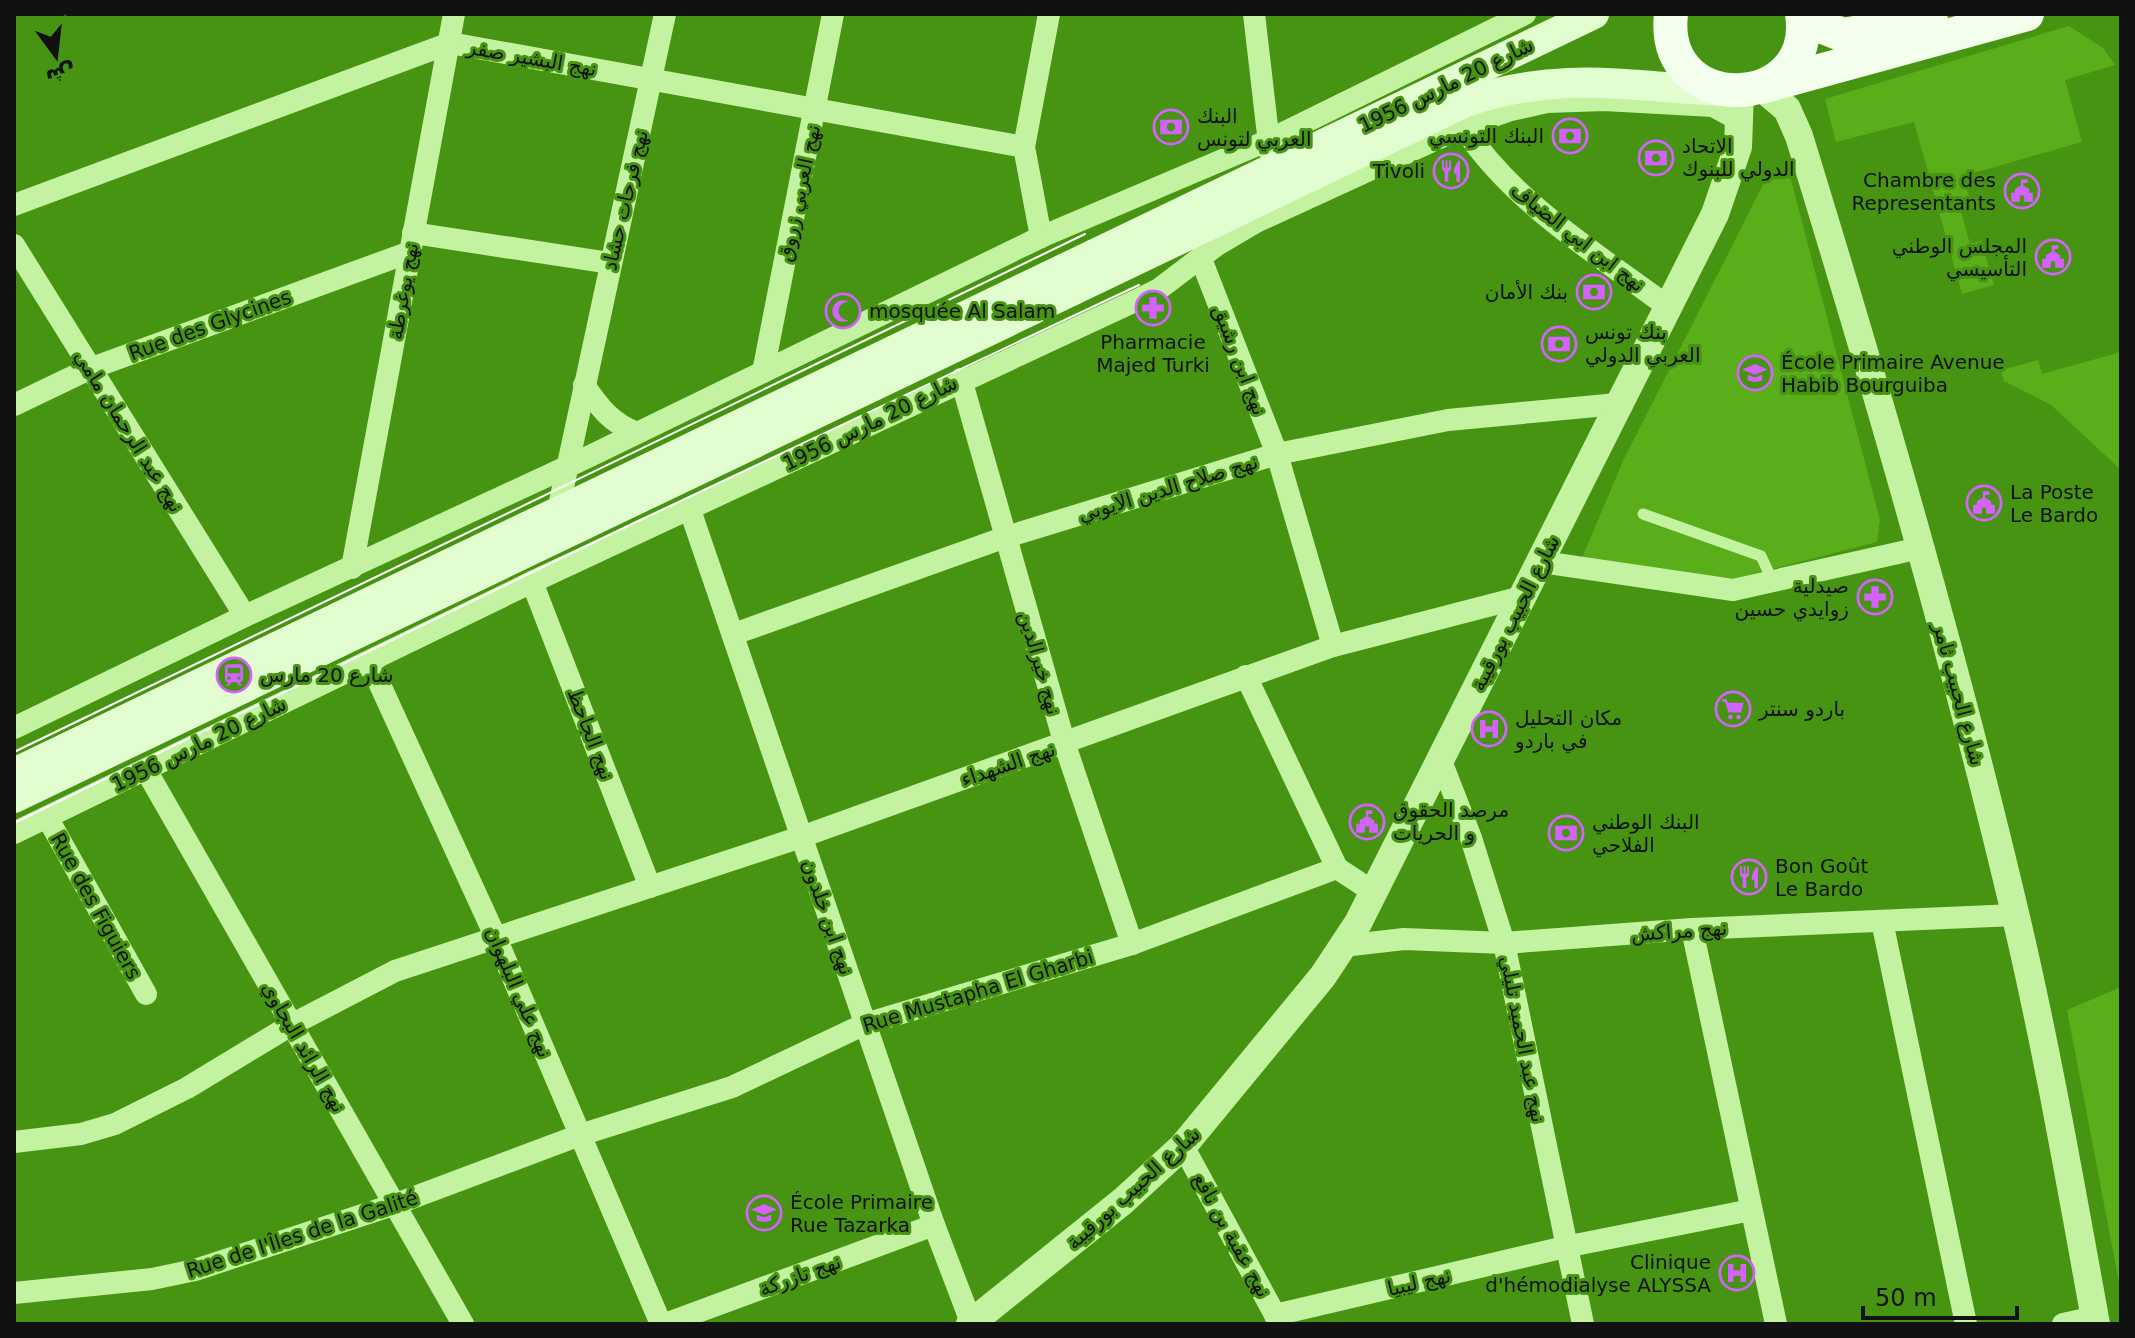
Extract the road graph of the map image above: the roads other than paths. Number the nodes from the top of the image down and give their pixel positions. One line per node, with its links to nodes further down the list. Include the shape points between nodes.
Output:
1 (454, 14): 13 (street, نهج يوغرطة)
2 (665, 14): 14 (street, نهج فرحات حشاد)
3 (833, 14): 16 (street, نهج العربي زروق)
4 (1049, 14): 18 (street)
5 (1254, 14): 19 (street)
6 (1525, 14): 19 (street, شارع 20 مارس 1956)
7 (1594, 14): 19 (main road, شارع 20 مارس 1956)
8 (1653, 14): 12 (main road)
9 (1958, 14): 11 (main road, via 1843,35)
10 (2027, 14): 15 (main road)
11 (1802, 17): 15 (main road, via 1793,60)
12 (1671, 28): 15 (main road, via 1686,70)
13 (450, 43): 14 (street, نهج البشير صفر); 20 (street, نهج البشير صفر); 22 (street, نهج يوغرطة)
14 (653, 81): 16 (street, نهج البشير صفر); 25 (street, نهج فرحات حشاد)
15 (1742, 98): 17 (street, شارع 20 مارس 1956, via 1713,106 1547,102); 19 (main road, شارع 20 مارس 1956, via 1596,80 1546,82); 26 (street, شارع الحبيب بورقيبة, via 1730,176); 40 (street, شارع الحبيب ثامر, via 1787,109 1799,136)
16 (816, 112): 18 (street, نهج البشير صفر); 28 (street, نهج العربي زروق)
17 (1463, 127): 24 (street, شارع 20 مارس 1956, via 1256,222); 26 (street, نهج ابن ابي الضياف, via 1519,195)
18 (1024, 147): 21 (street)
19 (1279, 164): 21 (street, شارع 20 مارس 1956); 38 (main road, شارع 20 مارس 1956)
20 (14, 205)
21 (1041, 237): 28 (street, شارع 20 مارس 1956)
22 (412, 242): 25 (street, Rue des Glycines); 27 (street, Rue des Glycines); 42 (street, نهج يوغرطة)
23 (14, 245): 27 (street, نهج عبد الرحمان مامي)
24 (1201, 259): 29 (street, شارع 20 مارس 1956, via 1147,295); 34 (street, نهج ابن رشيق)
25 (610, 263): 30 (street, نهج فرحات حشاد)
26 (1667, 306): 31 (street, شارع الحبيب بورقيبة)
27 (89, 369): 32 (street, Rue des Glycines); 47 (street, نهج عبد الرحمان مامي)
28 (763, 372): 33 (street, شارع 20 مارس 1956)
29 (961, 379): 36 (street, شارع 20 مارس 1956); 39 (street, نهج خيرالدين)
30 (584, 385): 33 (street, via 603,414); 35 (street, نهج فرحات حشاد)
31 (1617, 404): 34 (street, نهج صلاح الدين الايوبي, via 1448,420); 41 (street, شارع الحبيب بورقيبة)
32 (14, 405)
33 (637, 433): 35 (street, شارع 20 مارس 1956)
34 (1277, 454): 39 (street, نهج صلاح الدين الايوبي); 49 (street, نهج ابن رشيق)
35 (569, 466): 38 (street, نهج فرحات حشاد); 42 (street, شارع 20 مارس 1956)
36 (690, 510): 43 (street, شارع 20 مارس 1956); 48 (street, نهج ابن خلدون)
37 (1643, 514): 44 (lane, via 1761,556)
38 (555, 527): 46 (main road, شارع 20 مارس 1956)
39 (1003, 538): 48 (street, نهج صلاح الدين الايوبي); 53 (street, نهج خيرالدين)
40 (1920, 548): 44 (street); 64 (street, شارع الحبيب ثامر)
41 (1542, 562): 44 (street, via 1717,590); 45 (street, شارع الحبيب بورقيبة)
42 (352, 568): 47 (street, شارع 20 مارس 1956)
43 (532, 582): 50 (street, شارع 20 مارس 1956); 62 (street, نهج الجاحظ)
44 (1773, 582)
45 (1522, 597): 49 (street, نهج الشهداء); 54 (street, شارع الحبيب بورقيبة)
46 (370, 614): 56 (main road, شارع 20 مارس 1956); 57 (main road, شارع 20 مارس 1956)
47 (245, 616): 52 (street, شارع 20 مارس 1956)
48 (734, 634): 60 (street, نهج ابن خلدون)
49 (1333, 646): 51 (street, نهج الشهداء)
50 (370, 663): 55 (street, شارع 20 مارس 1956); 67 (street, نهج علي البلهوان)
51 (1246, 676): 53 (street, نهج الشهداء); 61 (street)
52 (14, 728)
53 (1065, 745): 60 (street, نهج الشهداء); 69 (street, نهج خيرالدين)
54 (1441, 761): 63 (street, شارع الحبيب بورقيبة); 68 (street, نهج عبد الحميد تليلي)
55 (146, 770): 58 (street, شارع 20 مارس 1956); 73 (street, نهج الرائد البجاوي)
56 (14, 773)
57 (14, 798)
58 (47, 817): 59 (street, شارع 20 مارس 1956); 71 (street, Rue des Figuiers)
59 (14, 833)
60 (801, 837): 62 (street, نهج الشهداء); 72 (street, نهج ابن خلدون)
61 (1337, 868): 63 (street); 69 (street, Rue Mustapha El Gharbi)
62 (650, 887): 67 (street, نهج الشهداء)
63 (1375, 893): 70 (street, شارع الحبيب بورقيبة)
64 (2015, 915): 65 (street, نهج مراكش); 83 (street, شارع الحبيب ثامر)
65 (1882, 921): 66 (street, نهج مراكش); 89 (street)
66 (1692, 929): 68 (street, نهج مراكش); 78 (street)
67 (496, 938): 73 (street, نهج الشهداء, via 395,971); 74 (street, نهج علي البلهوان)
68 (1504, 943): 70 (street, نهج مراكش, via 1430,938); 80 (street, نهج عبد الحميد تليلي)
69 (1132, 944): 72 (street, Rue Mustapha El Gharbi)
70 (1343, 946): 76 (street, شارع الحبيب بورقيبة)
71 (146, 994)
72 (865, 1024): 74 (street, Rue Mustapha El Gharbi, via 732,1087); 79 (street, نهج ابن خلدون)
73 (291, 1025): 75 (street, نهج الشهداء, via 115,1124); 77 (street, نهج الرائد البجاوي)
74 (580, 1135): 77 (street, Rue de l'Îles de la Galité); 86 (street, نهج علي البلهوان)
75 (14, 1142)
76 (1183, 1146): 82 (street, نهج عقبة بن نافع); 84 (street, شارع الحبيب بورقيبة)
77 (396, 1204): 81 (street, Rue de l'Îles de la Galité, via 175,1275); 85 (street, نهج الرائد البجاوي)
78 (1751, 1210): 80 (street, نهج ليبيا); 88 (street)
79 (934, 1225): 84 (street, نهج ابن خلدون); 86 (street, نهج تازركة)
80 (1565, 1247): 82 (street, نهج ليبيا); 87 (street, نهج عبد الحميد تليلي)
81 (14, 1293)
82 (1277, 1320)
83 (2096, 1320): 90 (street)
84 (970, 1323)
85 (463, 1324)
86 (663, 1324)
87 (1583, 1324)
88 (1776, 1324)
89 (1966, 1324)
90 (2063, 1324)

